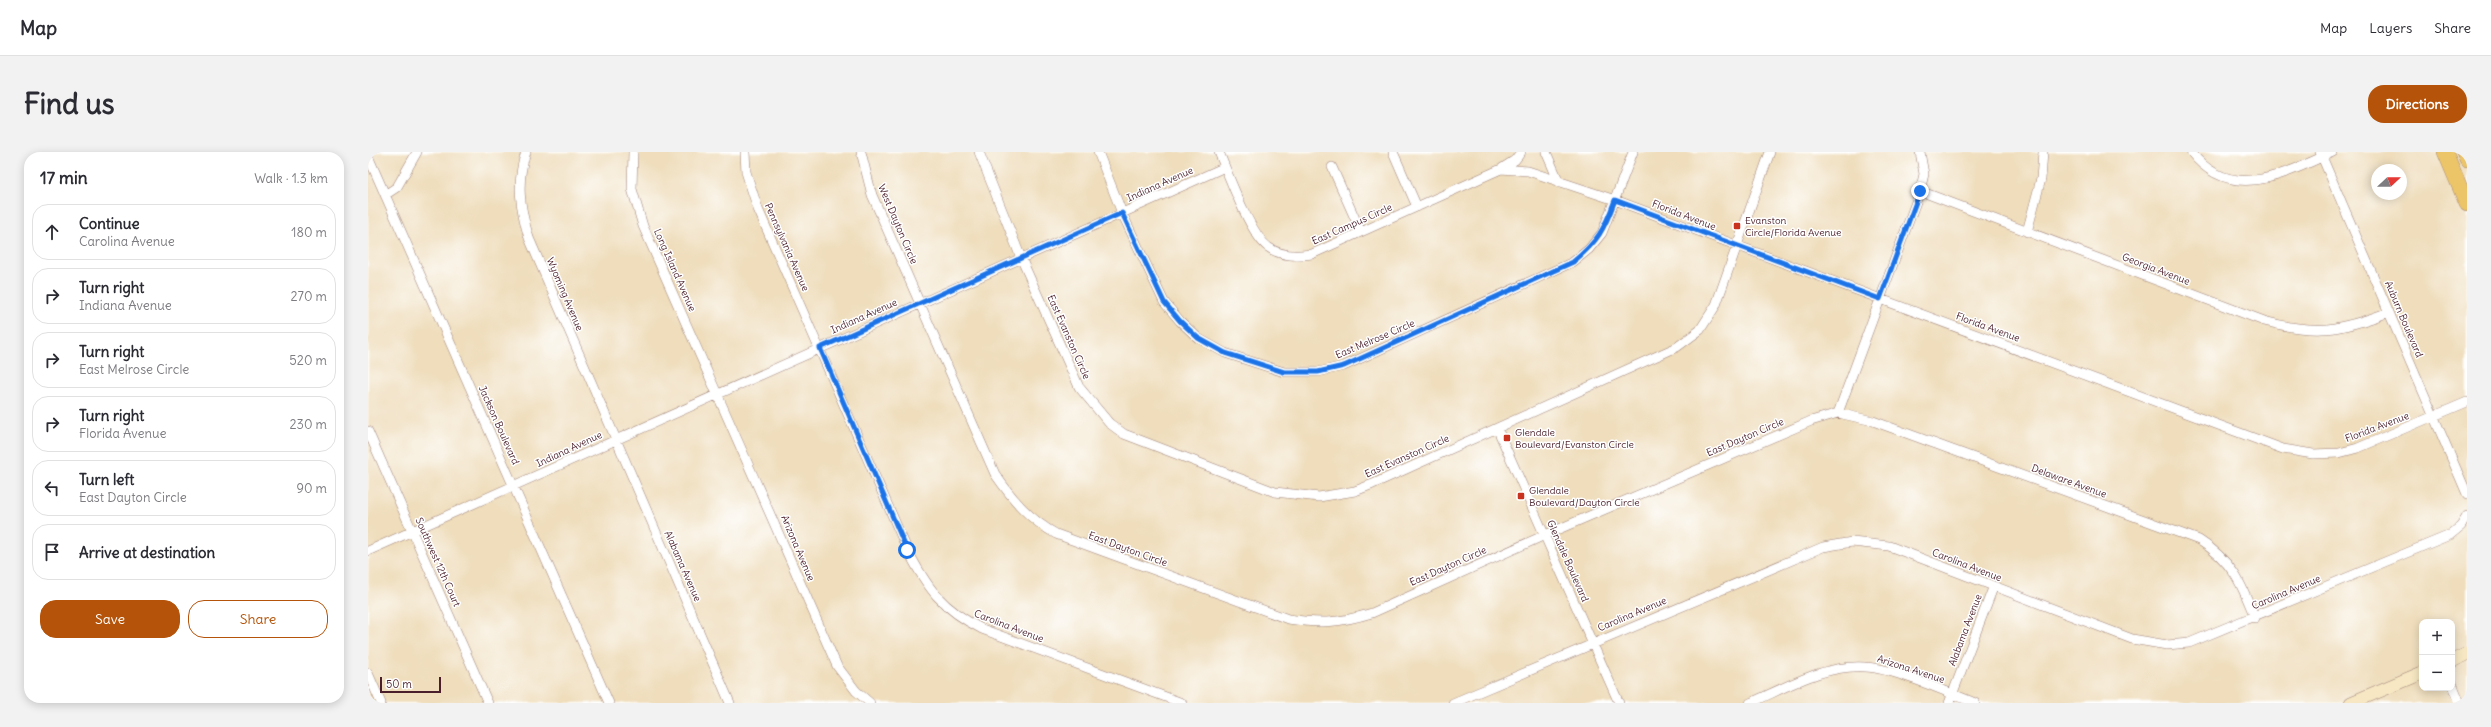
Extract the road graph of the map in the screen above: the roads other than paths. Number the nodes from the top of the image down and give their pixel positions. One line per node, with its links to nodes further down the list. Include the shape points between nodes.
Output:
1 (417, 152): 30 (street, via 397,187)
2 (526, 152): 49 (street, Wyoming Avenue, via 519,183 520,202 529,238)
3 (633, 152): 43 (street, Long Island Avenue, via 632,189 636,207)
4 (745, 152): 42 (street, Pennsylvania Avenue, via 746,172 758,209)
5 (861, 152): 40 (street, West Dayton Circle, via 872,195)
6 (979, 152): 38 (street, East Evanston Circle)
7 (1098, 152): 34 (street, East Melrose Circle)
8 (1219, 152): 24 (street, East Campus Circle)
9 (1393, 152): 33 (street)
10 (1521, 152): 25 (street, East Campus Circle, via 1515,160)
11 (1546, 152): 27 (street)
12 (1633, 152): 31 (street, East Melrose Circle)
13 (1770, 152): 37 (street, East Evanston Circle)
14 (1920, 152): 29 (street, via 1924,174)
15 (2043, 152): 36 (street, via 2041,179)
16 (2190, 152): 20 (street, via 2207,169 2222,176 2241,180 2280,176)
17 (2333, 152): 20 (street)
18 (2445, 152): 26 (main road)
19 (2464, 152): 22 (main road)
20 (2321, 154): 41 (street, Auburn Boulevard)
21 (368, 156): 30 (street, Jackson Boulevard)
22 (2467, 159)
23 (1332, 166): 35 (street)
24 (1225, 167): 34 (street, Indiana Avenue); 35 (street, East Campus Circle, via 1255,231 1268,247 1283,254 1312,254)
25 (1501, 169): 27 (street, Florida Avenue, via 1528,170); 33 (street, East Campus Circle)
26 (2454, 173): 28 (main road); 32 (main road)
27 (1559, 182): 31 (street, Florida Avenue)
28 (2467, 183)
29 (1920, 191): 36 (street, Georgia Avenue); 39 (street)
30 (385, 195): 50 (street, Jackson Boulevard)
31 (1615, 200): 34 (street, East Melrose Circle, via 1602,233 1573,262 1344,366 1318,372 1284,372 1225,353 1198,338 1164,302); 37 (street, Florida Avenue)
32 (2467, 204)
33 (1416, 207): 35 (street, East Campus Circle)
34 (1122, 213): 38 (street, Indiana Avenue)
35 (1361, 232)
36 (2027, 232): 41 (street, Georgia Avenue, via 2264,321 2293,329 2333,330)
37 (1736, 246): 39 (street, Florida Avenue); 47 (street, East Evanston Circle, via 1716,305 1700,330 1677,347)
38 (1021, 258): 40 (street, Indiana Avenue); 47 (street, East Evanston Circle, via 1079,387 1109,423 1124,434 1275,492 1319,497 1355,490)
39 (1880, 299): 45 (street); 46 (street, Florida Avenue, via 2283,449 2313,454 2339,453 2358,448)
40 (920, 302): 42 (street, Indiana Avenue); 54 (street, East Dayton Circle, via 995,474 1023,512 1056,534 1288,619 1314,623 1344,622 1372,613)
41 (2389, 312): 46 (street, Auburn Boulevard)
42 (820, 348): 43 (street, Indiana Avenue); 71 (street, Carolina Avenue, via 907,550 935,597 964,620 982,629)
43 (718, 393): 49 (street, Indiana Avenue); 70 (street, Arizona Avenue, via 837,666 856,691)
44 (2467, 402): 46 (street, Florida Avenue)
45 (1838, 413): 54 (street, East Dayton Circle, via 1811,421); 57 (street, Delaware Avenue, via 1874,420 2199,540 2216,550 2229,564 2240,581)
46 (2434, 416): 51 (street, Auburn Boulevard)
47 (1497, 428): 54 (street, Glendale Boulevard)
48 (368, 430): 53 (street, Southwest 12th Court)
49 (616, 439): 50 (street, Indiana Avenue); 69 (street, Alabama Avenue)
50 (514, 486): 53 (street, Indiana Avenue); 68 (street, Jackson Boulevard)
51 (2467, 494)
52 (2467, 516): 57 (street, Carolina Avenue, via 2461,526 2450,535)
53 (412, 531): 55 (street, Indiana Avenue); 67 (street, Southwest 12th Court)
54 (1544, 535): 58 (street, Glendale Boulevard)
55 (368, 551)
56 (1993, 588): 57 (street, Carolina Avenue, via 2149,644 2189,643); 58 (street, Carolina Avenue, via 1889,546 1852,542 1822,547); 65 (street, Alabama Avenue)
57 (2255, 618)
58 (1592, 643): 72 (street, Carolina Avenue); 73 (street, Glendale Boulevard)
59 (2467, 654): 60 (main road)
60 (2455, 660)
61 (368, 673): 66 (street)
62 (2419, 674): 76 (main road)
63 (2455, 690): 78 (street)
64 (2449, 691): 77 (street)
65 (1950, 699): 74 (street, Arizona Avenue, via 1866,666 1825,672); 75 (street, Arizona Avenue)
66 (381, 703)
67 (488, 703)
68 (609, 703)
69 (730, 703)
70 (870, 703)
71 (1182, 703)
72 (1453, 703)
73 (1619, 703)
74 (1750, 703)
75 (1975, 703)
76 (2351, 703)
77 (2454, 703)
78 (2460, 703)

